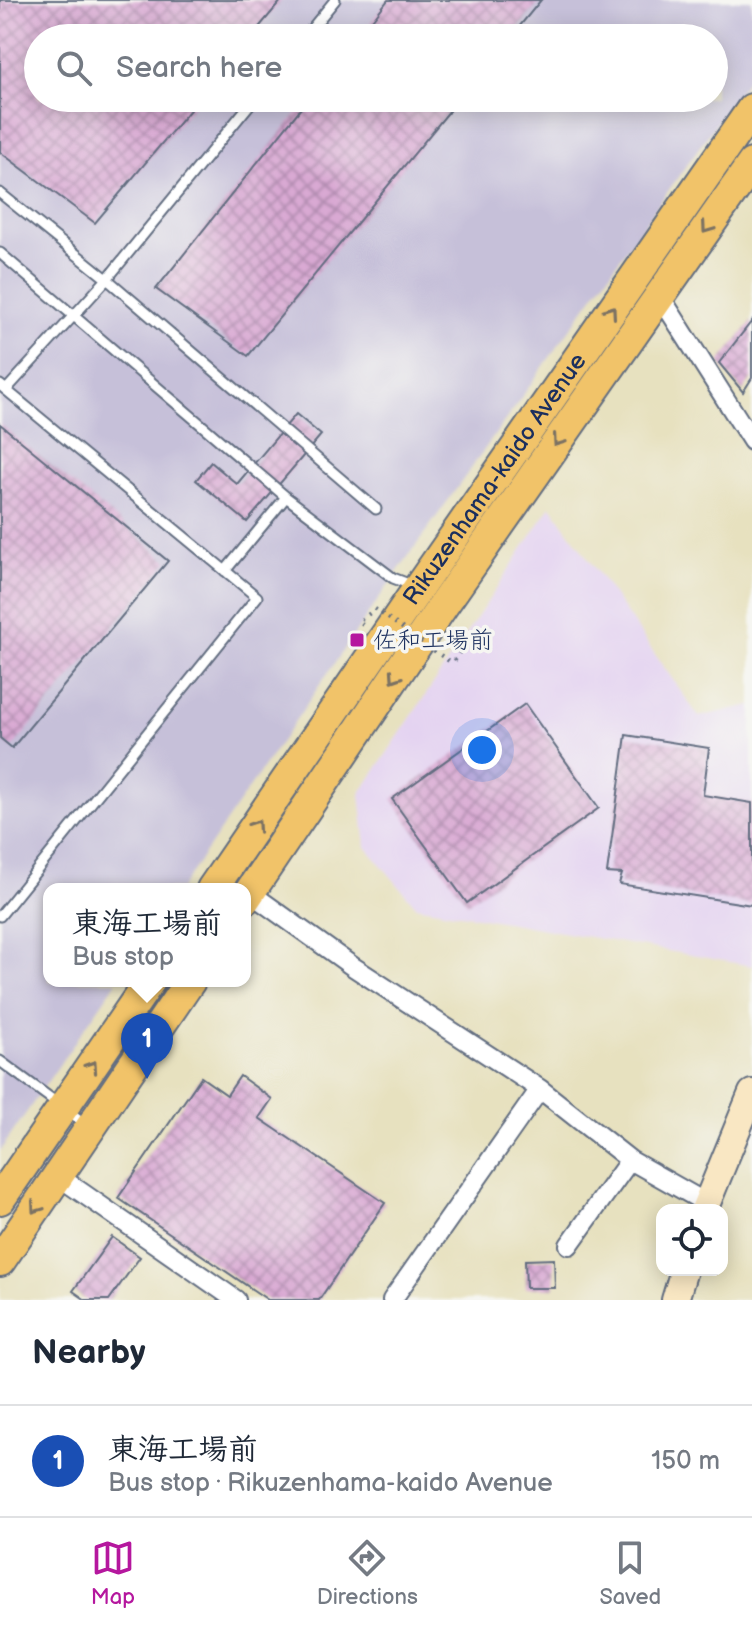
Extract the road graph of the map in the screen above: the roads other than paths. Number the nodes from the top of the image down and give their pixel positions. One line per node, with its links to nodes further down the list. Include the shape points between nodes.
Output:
1 (335, 0): 2 (lane)
2 (315, 24)
3 (752, 109): 16 (highway, Rikuzenhama-kaido Avenue, one-way to 3)
4 (244, 112): 8 (lane)
5 (752, 164): 9 (highway, Rikuzenhama-kaido Avenue, one-way to 9)
6 (0, 193): 8 (lane)
7 (0, 253): 10 (lane)
8 (107, 279): 10 (lane); 14 (lane)
9 (660, 296): 12 (street); 17 (highway, Rikuzenhama-kaido Avenue, one-way to 17)
10 (74, 314): 11 (lane); 13 (lane)
11 (3, 388): 15 (lane)
12 (752, 441)
13 (286, 497): 15 (lane); 16 (lane, via 393,578)
14 (376, 509)
15 (225, 571): 21 (lane, via 257,597)
16 (419, 587): 17 (lane); 18 (highway, Rikuzenhama-kaido Avenue, one-way to 16)
17 (444, 604): 19 (highway, Rikuzenhama-kaido Avenue, one-way to 19)
18 (216, 883)
19 (251, 890)
20 (251, 899): 25 (street)
21 (0, 916)
22 (146, 987): 27 (highway, one-way to 22)
23 (186, 987): 28 (highway)
24 (0, 1061): 27 (lane)
25 (540, 1089): 29 (street); 38 (street)
26 (752, 1093): 33 (main road)
27 (64, 1109): 28 (lane); 31 (highway)
28 (91, 1128): 30 (highway)
29 (630, 1160): 32 (street); 34 (street)
30 (58, 1176): 35 (highway, one-way to 35); 37 (street)
31 (0, 1199)
32 (700, 1204)
33 (706, 1204)
34 (569, 1245)
35 (0, 1261)
36 (682, 1276): 39 (main road)
37 (236, 1300)
38 (392, 1300)
39 (675, 1300)

